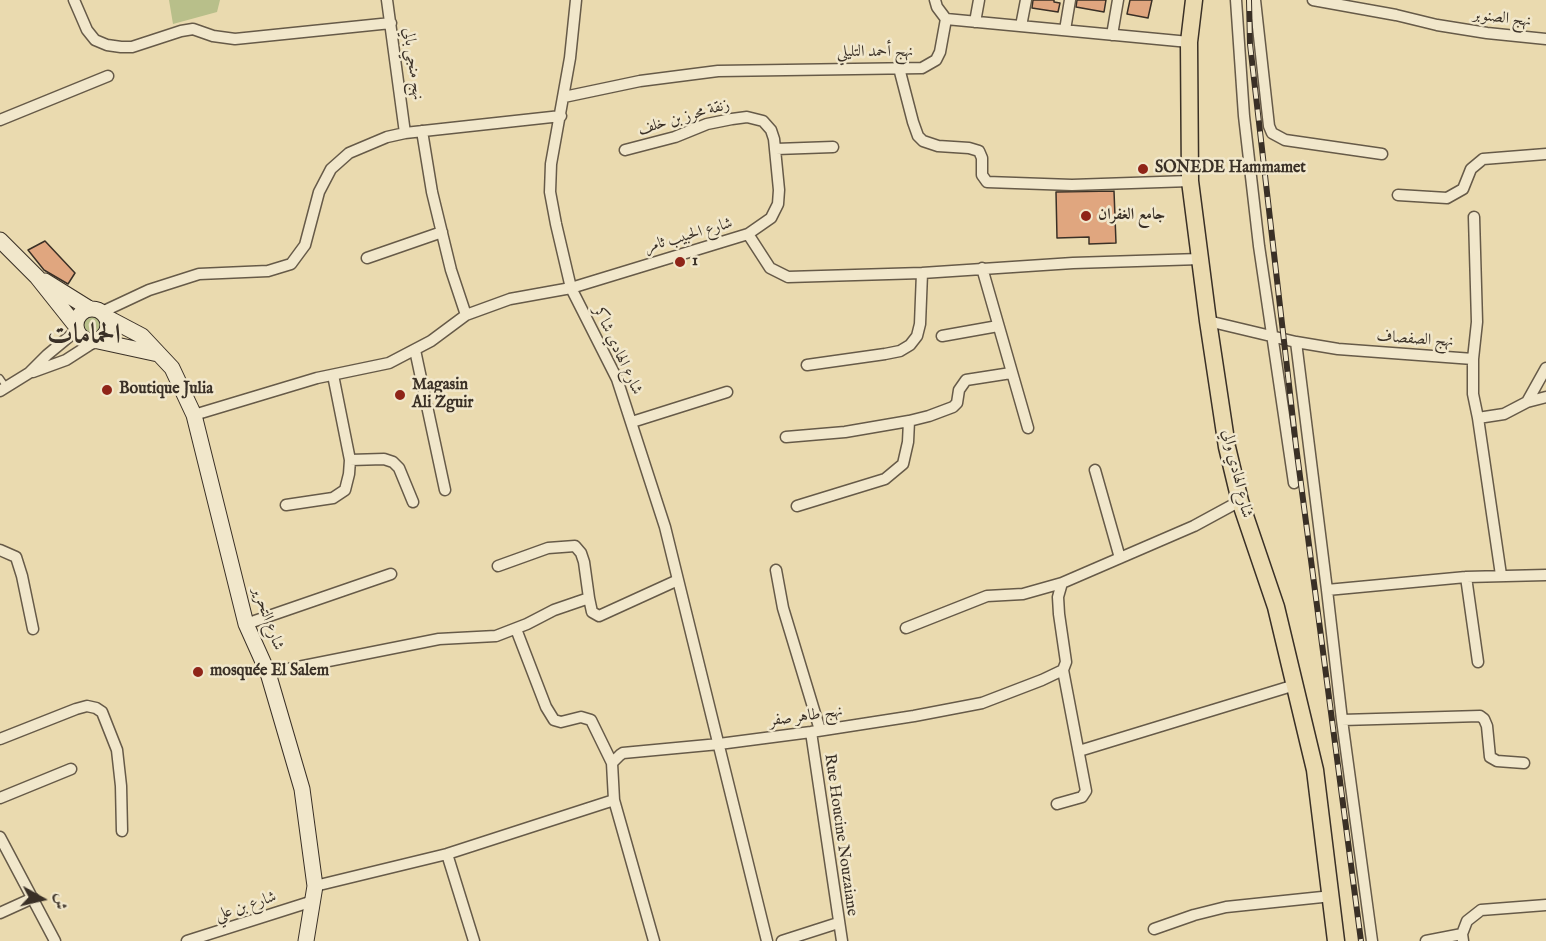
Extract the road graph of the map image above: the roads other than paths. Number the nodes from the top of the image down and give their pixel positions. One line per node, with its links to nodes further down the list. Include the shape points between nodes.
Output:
1 (74, 0): 16 (street, via 95,40 121,47 193,29 235,39)
2 (387, 0): 16 (street, نهج منجي بالي)
3 (576, 0): 24 (street, شارع الهادي شاكر)
4 (935, 0): 14 (street)
5 (979, 0): 15 (street)
6 (1026, 0): 17 (street)
7 (1070, 0): 18 (street)
8 (1118, 0): 19 (street)
9 (1194, 0): 21 (main road, شارع الهادي والي)
10 (1236, 0): 52 (street, via 1244,116)
11 (1255, 0): 32 (street, via 1272,133 1285,140)
12 (1313, 0): 13 (street, نهج الصنوبر)
13 (1325, 1): 20 (street, نهج الصنوبر, via 1437,25)
14 (946, 19): 15 (street); 22 (street, نهج أحمد التليلي, via 936,60 922,68)
15 (975, 22): 17 (street)
16 (391, 23): 28 (street, نهج منجي بالي)
17 (1021, 26): 18 (street)
18 (1065, 30): 19 (street)
19 (1112, 35): 21 (street)
20 (1546, 39)
21 (1189, 42): 34 (main road, شارع الهادي والي)
22 (899, 68): 24 (street, نهج أحمد التليلي, via 718,71 640,81); 34 (street, via 918,136 929,144 979,151 982,175 987,182 1072,185)
23 (108, 76): 26 (street)
24 (564, 97): 25 (street, شارع الهادي شاكر)
25 (561, 116): 27 (street); 45 (street, شارع الهادي شاكر, via 551,164 550,192)
26 (0, 120)
27 (422, 131): 28 (street); 37 (street)
28 (405, 133): 46 (street, via 349,153 331,169 319,192 305,245 291,264 268,271 199,274 148,290)
29 (833, 147): 30 (street)
30 (776, 149): 31 (street, زنقة محرز بن خلف, via 768,124 747,117 707,124); 38 (street, زنقة محرز بن خلف, via 778,204 771,218)
31 (625, 150)
32 (1382, 154)
33 (1546, 154): 35 (street, via 1483,159 1471,169 1463,189 1447,198)
34 (1190, 181): 41 (main road, شارع الهادي والي)
35 (1398, 195)
36 (1474, 217): 57 (street, via 1477,322)
37 (442, 232): 40 (street); 47 (street)
38 (748, 234): 43 (street, شارع الحبيب ثامر, via 770,268 788,277); 45 (street, شارع الحبيب ثامر)
39 (0, 240): 44 (street)
40 (367, 258)
41 (1200, 259): 42 (street, شارع الحبيب ثامر); 48 (main road, شارع الهادي والي)
42 (982, 268): 43 (street, شارع الحبيب ثامر); 49 (street)
43 (922, 273): 58 (street, via 920,324 910,345 885,354)
44 (37, 277): 46 (street, شارع التحرير); 50 (street)
45 (571, 288): 47 (street, شارع الحبيب ثامر, via 510,299); 71 (street, شارع الهادي شاكر, via 617,379)
46 (100, 313): 50 (street, via 79,315); 53 (street, via 108,328); 56 (street, شارع التحرير, via 142,336)
47 (466, 315): 55 (street, شارع الحبيب ثامر)
48 (1208, 321): 52 (street, نهج الصفصاف); 78 (main road, شارع الهادي والي, via 1227,447)
49 (998, 326): 51 (street); 61 (street)
50 (76, 328): 53 (street, via 83,340); 60 (street)
51 (942, 336)
52 (1273, 336): 54 (street, نهج الصفصاف); 76 (street)
53 (96, 342): 56 (street); 60 (street, via 66,360)
54 (1296, 342): 57 (street, نهج الصفصاف); 92 (street)
55 (416, 350): 62 (street, شارع الحبيب ثامر, via 389,363); 77 (street)
56 (158, 354): 68 (street, شارع التحرير, via 172,368)
57 (1473, 359): 69 (street, نهج الصفصاف)
58 (807, 364)
59 (1546, 368): 67 (street)
60 (30, 373): 64 (street)
61 (1011, 373): 70 (street, via 966,380 953,406); 72 (street)
62 (333, 375): 68 (street, شارع الحبيب ثامر); 74 (street)
63 (0, 378): 64 (lane)
64 (3, 389)
65 (727, 392): 71 (street)
66 (1546, 397): 67 (street)
67 (1527, 402): 69 (street, via 1504,414)
68 (194, 415): 94 (street, شارع التحرير)
69 (1478, 418): 87 (street, نهج الصفصاف)
70 (909, 421): 73 (street, via 845,432); 81 (street, via 903,464 894,474)
71 (632, 422): 90 (street, شارع الهادي شاكر)
72 (1028, 428)
73 (786, 436)
74 (350, 460): 79 (street, via 393,462); 80 (street, via 345,490 333,498)
75 (1095, 470): 83 (street)
76 (1294, 483)
77 (445, 490)
78 (1240, 501): 83 (street); 101 (main road, شارع الهادي والي, via 1276,607)
79 (413, 502)
80 (286, 505)
81 (797, 506)
82 (0, 550): 96 (street, via 16,557)
83 (1120, 558): 91 (street)
84 (498, 566): 93 (street, via 548,548 575,546 584,562)
85 (776, 570): 103 (street, Rue Houcine Nouzaiane)
86 (391, 574): 94 (street)
87 (1501, 575): 88 (street); 89 (street)
88 (1546, 575)
89 (1466, 577): 92 (street); 98 (street)
90 (678, 580): 93 (street, via 599,616 592,612); 105 (street, شارع الهادي شاكر)
91 (1062, 583): 95 (street, via 1023,594 987,596); 99 (street, via 1058,597 1066,662)
92 (1326, 590): 102 (street)
93 (589, 598): 97 (street)
94 (246, 624): 100 (street, شارع التحرير)
95 (906, 628)
96 (33, 629)
97 (516, 629): 100 (street, via 493,637 426,641); 107 (street, via 554,720 591,720)
98 (1478, 662)
99 (1063, 670): 103 (street, نهج طاهر صفر, via 982,703); 106 (street)
100 (268, 674): 116 (street, شارع التحرير, via 302,789)
101 (1295, 685): 106 (street); 117 (main road, شارع الهادي والي, via 1315,770)
102 (1342, 720): 108 (street, via 1480,716 1486,726 1491,757 1501,762); 133 (street)
103 (815, 731): 105 (street, نهج طاهر صفر); 121 (street, Rue Houcine Nouzaiane)
104 (0, 739): 113 (street, via 87,706 102,712 117,750)
105 (719, 744): 107 (street, نهج طاهر صفر, via 623,753); 129 (street, شارع الهادي شاكر)
106 (1079, 751): 112 (street, via 1084,794)
107 (612, 763): 111 (street)
108 (1524, 763)
109 (71, 769): 110 (street)
110 (0, 798)
111 (614, 800): 115 (street); 128 (street)
112 (1057, 804)
113 (122, 831)
114 (0, 837): 118 (street)
115 (447, 854): 116 (street); 127 (street)
116 (314, 893): 125 (street, شارع بن علي); 126 (street, شارع التحرير)
117 (1332, 896): 122 (street, via 1226,907); 132 (main road, شارع الهادي والي)
118 (33, 898): 120 (street); 124 (street)
119 (1546, 905): 123 (street, via 1481,910 1467,921)
120 (0, 912)
121 (838, 923): 130 (street); 131 (street, Rue Houcine Nouzaiane)
122 (1154, 929)
123 (1462, 938): 134 (street)
124 (54, 941)
125 (187, 941)
126 (306, 941)
127 (474, 941)
128 (654, 941)
129 (767, 941)
130 (782, 941)
131 (842, 941)
132 (1336, 941)
133 (1372, 941)
134 (1426, 941)

